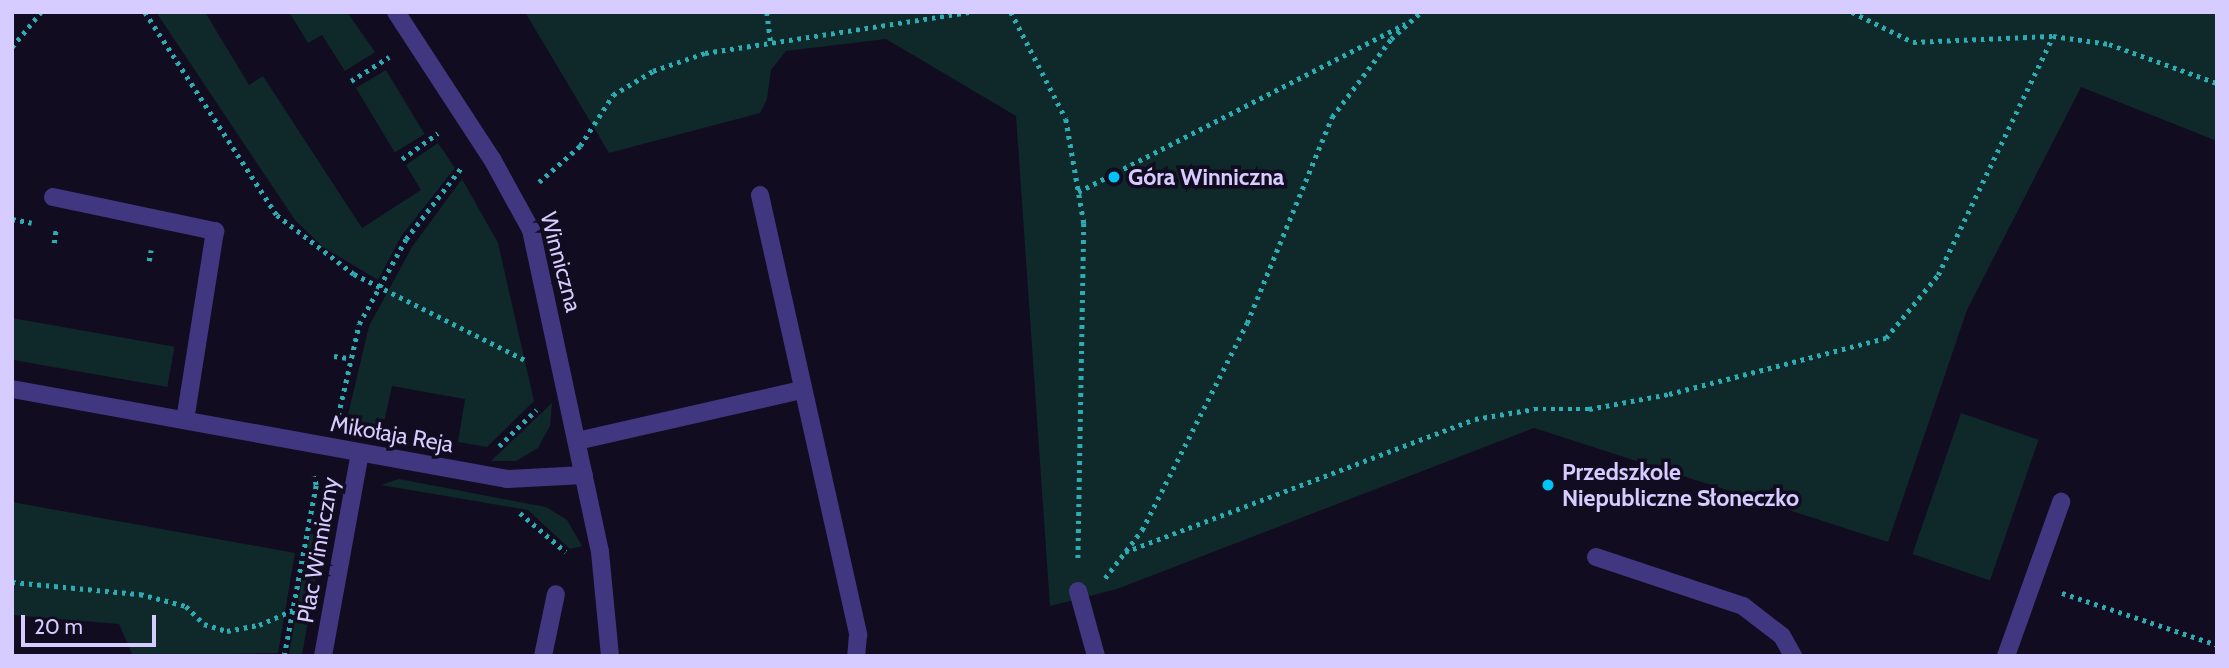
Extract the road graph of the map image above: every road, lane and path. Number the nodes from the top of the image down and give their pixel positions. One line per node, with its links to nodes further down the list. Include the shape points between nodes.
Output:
1 (41, 12): 12 (path)
2 (145, 12): 23 (path, via 277,215 307,242)
3 (396, 12): 22 (street, Winniczna)
4 (767, 12): 11 (path)
5 (969, 12): 11 (path)
6 (1011, 12): 19 (path, via 1066,119)
7 (1421, 12): 9 (path)
8 (1853, 13): 10 (path, via 1913,42)
9 (1412, 20): 19 (path); 40 (path, via 1391,39 1332,117 1247,323 1142,530)
10 (2053, 36): 15 (path, via 2109,44); 40 (path, via 1938,275 1886,338 1655,397 1589,409 1534,409 1475,419)
11 (771, 43): 22 (path, via 705,53 630,82 613,96 580,146 550,175)
12 (12, 47)
13 (393, 55): 14 (path)
14 (351, 80)
15 (2217, 83)
16 (442, 131): 17 (path)
17 (402, 159)
18 (471, 176): 23 (path, via 464,165 407,239)
19 (1078, 192): 45 (path, via 1084,223)
20 (760, 195): 28 (street)
21 (53, 197): 30 (street, via 215,231)
22 (515, 197): 32 (street, Winniczna, via 537,251)
23 (379, 287): 25 (path, via 359,324); 26 (path)
24 (334, 356): 25 (path)
25 (348, 358): 31 (path)
26 (536, 366)
27 (12, 389): 30 (street, Mikołaja Reja)
28 (802, 390): 32 (street); 53 (street, via 858,635)
29 (544, 402): 34 (path)
30 (185, 420): 33 (street, Mikołaja Reja)
31 (336, 426)
32 (577, 441): 36 (street, Winniczna)
33 (360, 453): 36 (street, Mikołaja Reja, via 527,482); 50 (street, Plac Winniczny)
34 (489, 455)
35 (312, 470): 47 (path, via 316,485)
36 (584, 475): 52 (street, via 605,580)
37 (2061, 502): 43 (street)
38 (513, 512): 39 (path, via 526,514)
39 (566, 552)
40 (1125, 552): 44 (path)
41 (1596, 557): 55 (street, via 1743,606 1782,636)
42 (12, 582): 47 (path, via 140,594 186,606 204,624 227,631 259,625)
43 (2032, 583): 48 (path); 56 (street)
44 (1101, 584)
45 (1078, 591): 54 (street)
46 (556, 594): 51 (street)
47 (293, 610): 49 (path)
48 (2217, 645)
49 (284, 656)
50 (323, 656)
51 (543, 656)
52 (610, 656)
53 (856, 656)
54 (1096, 656)
55 (1793, 656)
56 (2006, 656)

